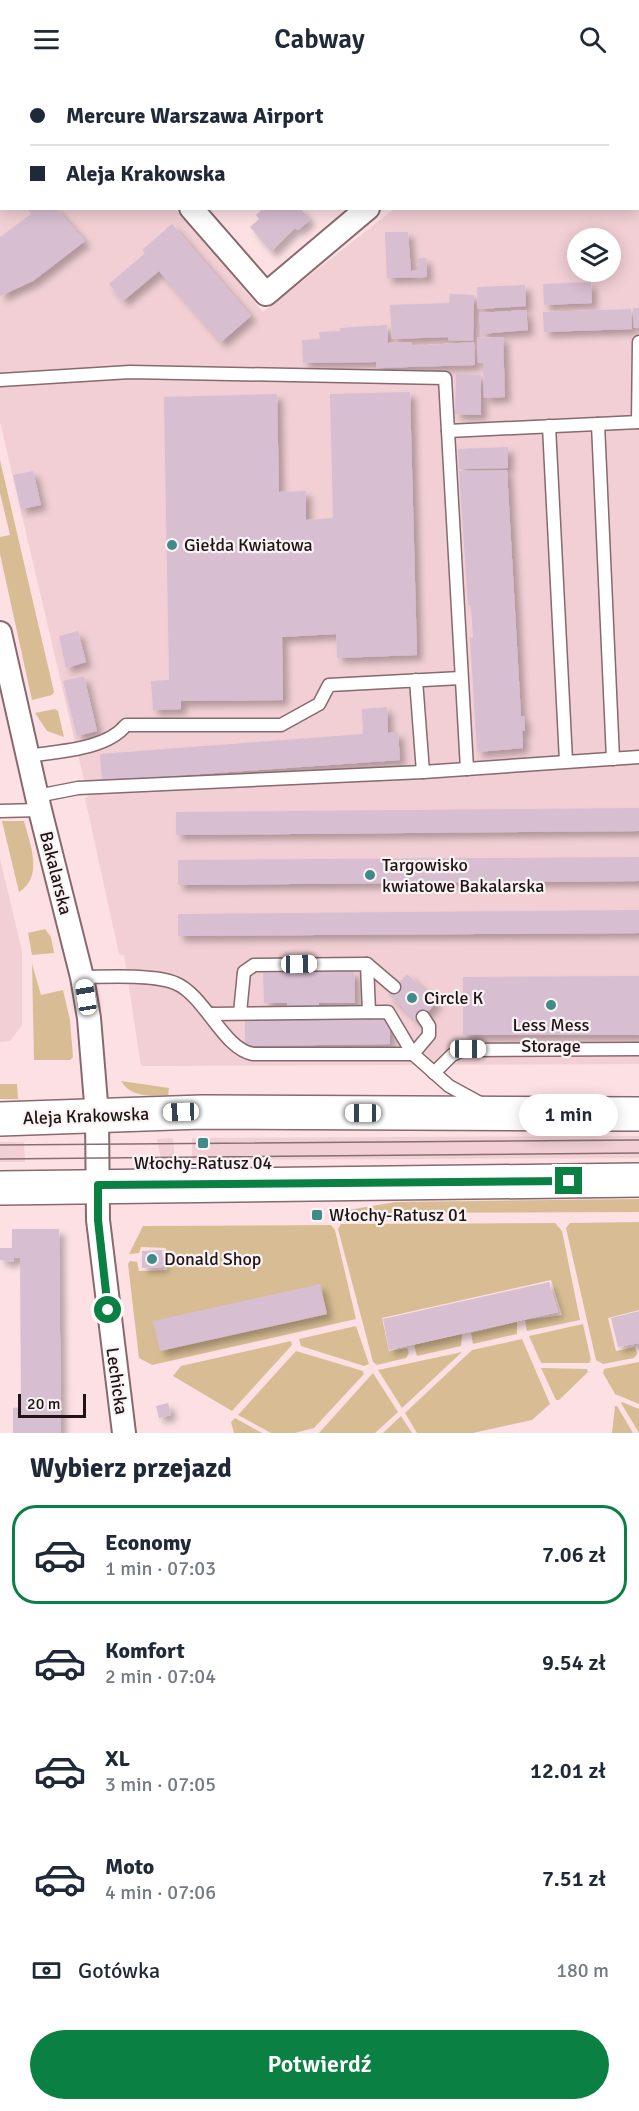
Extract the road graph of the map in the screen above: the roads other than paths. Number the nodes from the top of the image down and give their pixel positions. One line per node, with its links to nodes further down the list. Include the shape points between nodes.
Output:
1 (193, 210): 2 (street, via 266,294)
2 (366, 210)
3 (639, 342): 5 (lane)
4 (0, 380): 8 (lane, via 130,372 445,378)
5 (638, 422): 6 (lane)
6 (598, 424): 7 (lane); 14 (lane)
7 (549, 426): 8 (lane); 15 (lane)
8 (448, 430): 10 (lane)
9 (0, 633): 12 (street, Bakalarska)
10 (461, 678): 11 (lane); 16 (lane)
11 (416, 680): 12 (lane, via 329,685 319,704 280,725 126,725 120,733 102,741); 17 (lane)
12 (28, 756): 18 (street, Bakalarska)
13 (639, 757): 14 (lane)
14 (613, 759): 15 (lane)
15 (566, 761): 16 (lane)
16 (467, 769): 17 (lane)
17 (423, 772): 18 (lane, via 78,788)
18 (39, 803): 19 (lane); 21 (street, Bakalarska)
19 (0, 811)
20 (366, 964): 22 (lane); 23 (lane); 24 (lane, via 250,967 244,972)
21 (82, 976): 25 (lane, via 176,983); 32 (street, Bakalarska)
22 (394, 987)
23 (369, 1012): 24 (lane); 28 (lane, via 388,1012)
24 (240, 1013): 25 (lane)
25 (209, 1014): 28 (lane, via 245,1053)
26 (423, 1017): 28 (lane, via 429,1035)
27 (639, 1048): 29 (lane, via 463,1050)
28 (413, 1054): 29 (lane)
29 (434, 1073): 30 (lane, via 449,1086)
30 (502, 1114): 31 (main road, Aleja Krakowska); 32 (main road, Aleja Krakowska)
31 (639, 1114)
32 (98, 1115): 33 (main road, Aleja Krakowska); 35 (street, Lechicka)
33 (0, 1119)
34 (639, 1180): 35 (main road)
35 (98, 1185): 36 (main road); 37 (street, Lechicka, via 105,1290)
36 (0, 1188)
37 (124, 1433)

